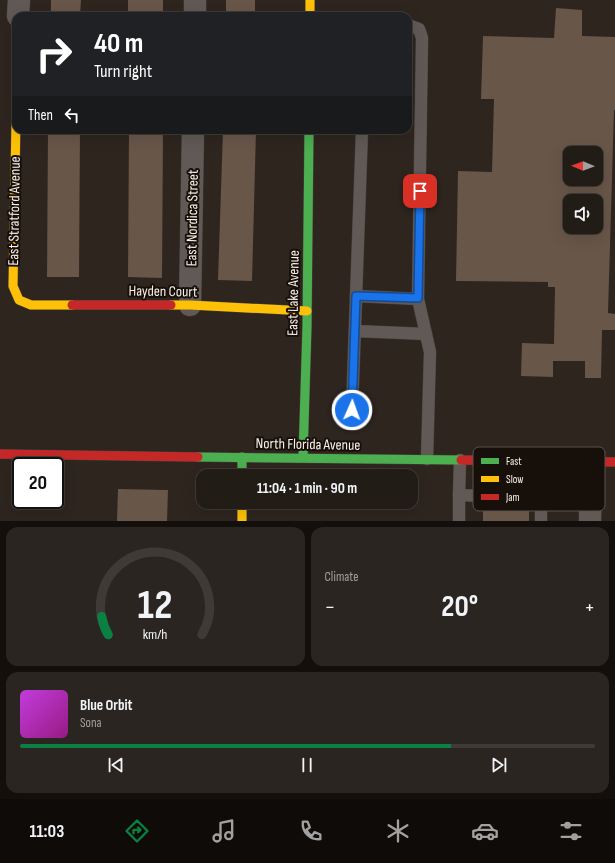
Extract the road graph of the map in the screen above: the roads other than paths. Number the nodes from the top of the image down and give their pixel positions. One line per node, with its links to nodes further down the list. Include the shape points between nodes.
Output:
1 (18, 0): 4 (street)
2 (195, 0): 5 (street)
3 (310, 0): 6 (street)
4 (18, 12)
5 (195, 12)
6 (310, 12)
7 (412, 26): 13 (lane, via 419,29 422,38)
8 (16, 134): 14 (street, East Stratford Avenue, via 12,286)
9 (193, 134): 15 (street, East Nordica Street)
10 (309, 134): 16 (street, East Lake Avenue)
11 (362, 134): 12 (lane)
12 (356, 296): 13 (lane); 17 (lane)
13 (418, 298): 18 (lane)
14 (19, 300): 15 (street, Hayden Court, via 31,305)
15 (190, 305): 16 (street, Hayden Court)
16 (307, 311): 22 (street, East Lake Avenue)
17 (355, 331): 18 (lane); 19 (lane)
18 (426, 334): 23 (lane, via 430,352)
19 (352, 410)
20 (0, 454): 21 (street, North Florida Avenue)
21 (242, 457): 22 (street, North Florida Avenue); 26 (street)
22 (303, 457): 23 (street, North Florida Avenue)
23 (427, 459): 24 (street, North Florida Avenue)
24 (460, 460): 25 (street, North Florida Avenue); 27 (lane)
25 (473, 460)
26 (242, 469)
27 (459, 495): 28 (lane); 32 (lane)
28 (473, 496)
29 (242, 509): 31 (street)
30 (590, 511): 33 (street)
31 (242, 521)
32 (459, 521)
33 (590, 521)

